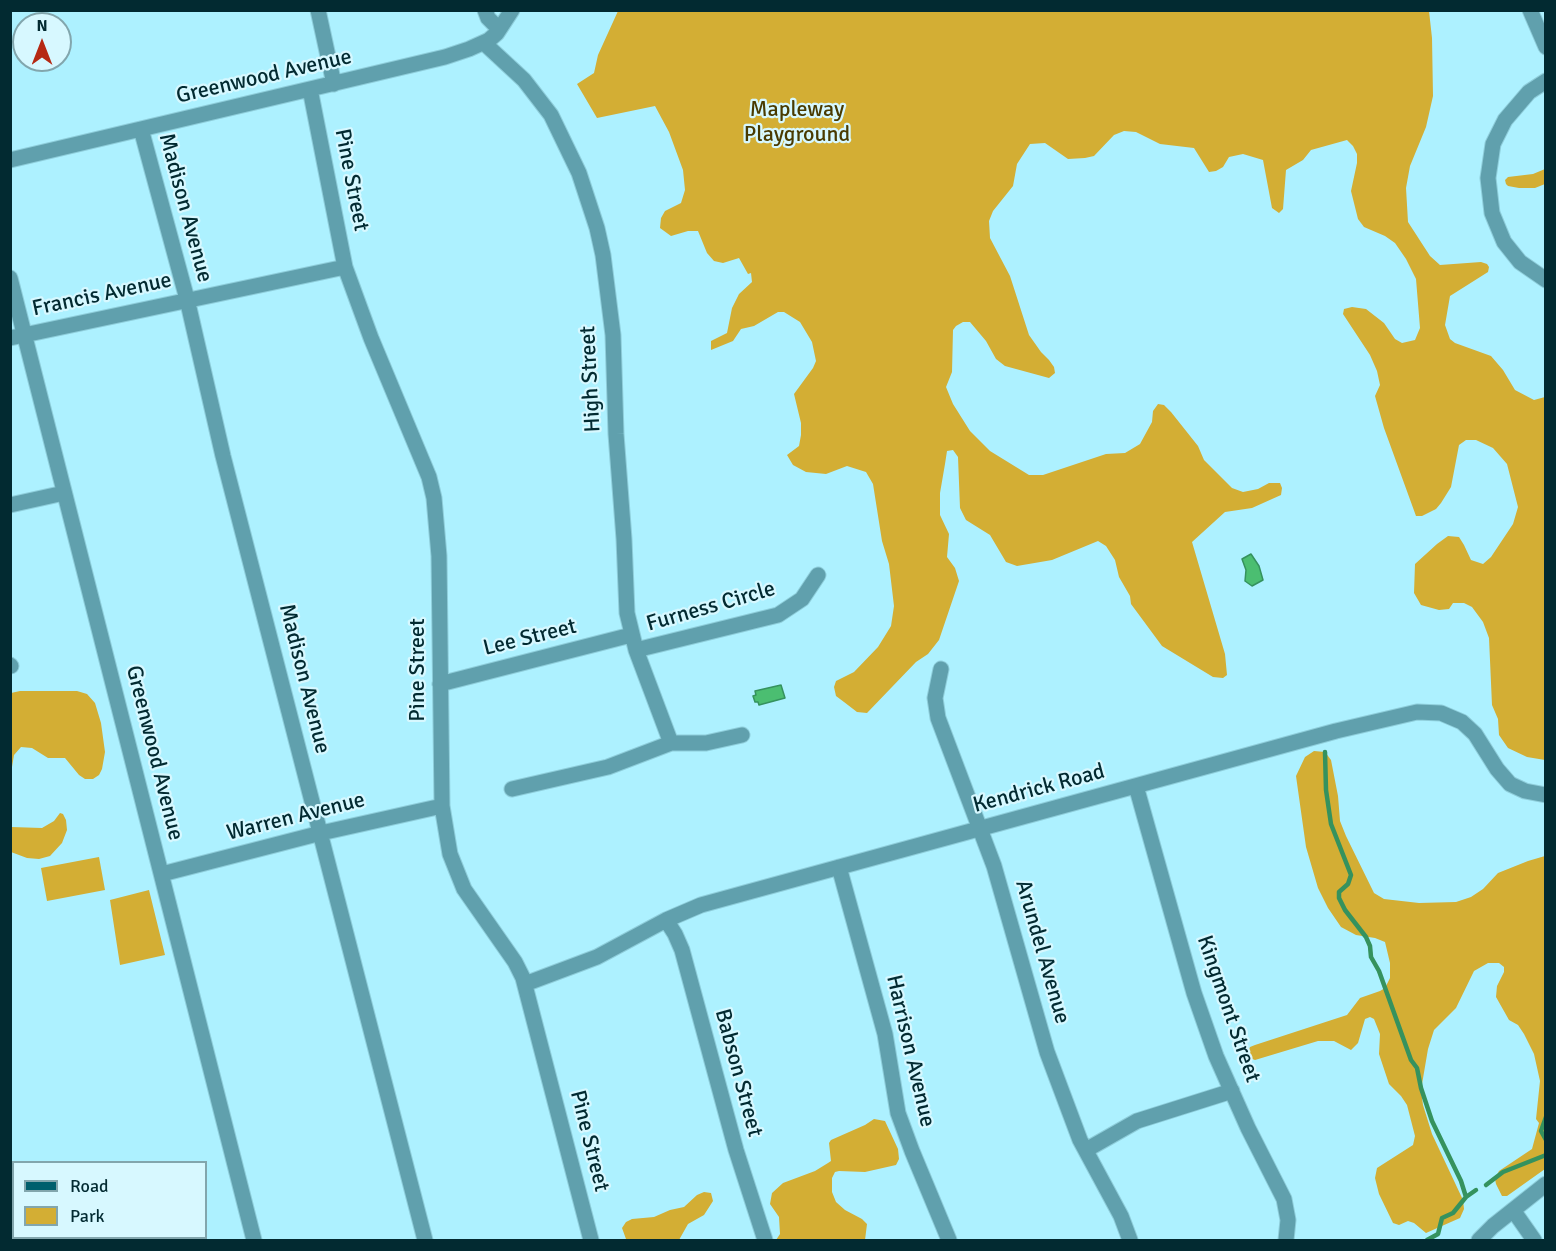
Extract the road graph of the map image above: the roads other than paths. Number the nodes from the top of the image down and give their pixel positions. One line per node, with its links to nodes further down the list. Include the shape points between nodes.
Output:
1 (318, 10): 9 (street)
2 (485, 10): 5 (street)
3 (512, 10): 5 (street, Greenwood Avenue)
4 (1530, 10): 7 (street)
5 (499, 29): 6 (street, Greenwood Avenue)
6 (484, 43): 9 (street, Greenwood Avenue, via 445,57); 21 (street, High Street, via 524,80 551,115 579,173 597,228 613,335 626,604)
7 (1545, 47)
8 (1545, 81): 15 (street, via 1529,92 1505,120 1493,144 1488,178 1492,213 1504,242 1520,262)
9 (334, 84): 10 (street, Greenwood Avenue)
10 (310, 89): 11 (street, Greenwood Avenue); 13 (street, Pine Street)
11 (141, 129): 12 (street, Greenwood Avenue); 16 (street, Madison Avenue)
12 (10, 160)
13 (345, 267): 16 (street, Francis Avenue); 24 (street, Pine Street, via 434,498 439,556)
14 (10, 278): 17 (street, Greenwood Avenue)
15 (1545, 280)
16 (187, 299): 17 (street, Francis Avenue); 32 (street, Madison Avenue, via 223,456)
17 (18, 336): 18 (street, Greenwood Avenue)
18 (64, 493): 19 (street); 34 (street, Greenwood Avenue)
19 (10, 505)
20 (818, 575): 22 (street, Furness Circle, via 802,599 778,615)
21 (631, 634): 22 (street, High Street); 24 (street, Lee Street)
22 (636, 650): 26 (street, High Street)
23 (941, 669): 31 (street, Arundel Avenue, via 935,693 938,718)
24 (440, 684): 30 (street, Pine Street)
25 (742, 735): 26 (street, via 706,743)
26 (671, 743): 28 (street, via 608,767)
27 (1136, 786): 29 (street, Kendrick Road, via 1336,731 1431,711 1451,716 1470,728 1510,784); 31 (street, Kendrick Road); 37 (street, Kingmont Street, via 1194,993)
28 (512, 789)
29 (1545, 795)
30 (442, 806): 32 (street, Warren Avenue); 36 (street, Pine Street, via 457,876 515,962)
31 (981, 828): 33 (street, Kendrick Road); 38 (street, Arundel Avenue, via 1047,1052)
32 (321, 833): 34 (street, Warren Avenue); 42 (street, Madison Avenue)
33 (839, 867): 35 (street, Kendrick Road, via 701,906); 45 (street, Harrison Avenue, via 885,1034 898,1113)
34 (162, 874): 41 (street, Greenwood Avenue)
35 (666, 920): 36 (street, Kendrick Road, via 597,957); 44 (street, Babson Street, via 682,950 736,1150)
36 (525, 984): 43 (street, Pine Street)
37 (1232, 1091): 38 (street, via 1137,1121); 47 (street, Kingmont Street, via 1282,1193 1288,1220)
38 (1086, 1150): 46 (street, Arundel Avenue)
39 (1545, 1184): 40 (street)
40 (1513, 1210): 48 (street); 49 (street)
41 (254, 1240)
42 (424, 1240)
43 (591, 1240)
44 (765, 1240)
45 (949, 1240)
46 (1130, 1240)
47 (1286, 1240)
48 (1479, 1240)
49 (1534, 1240)

